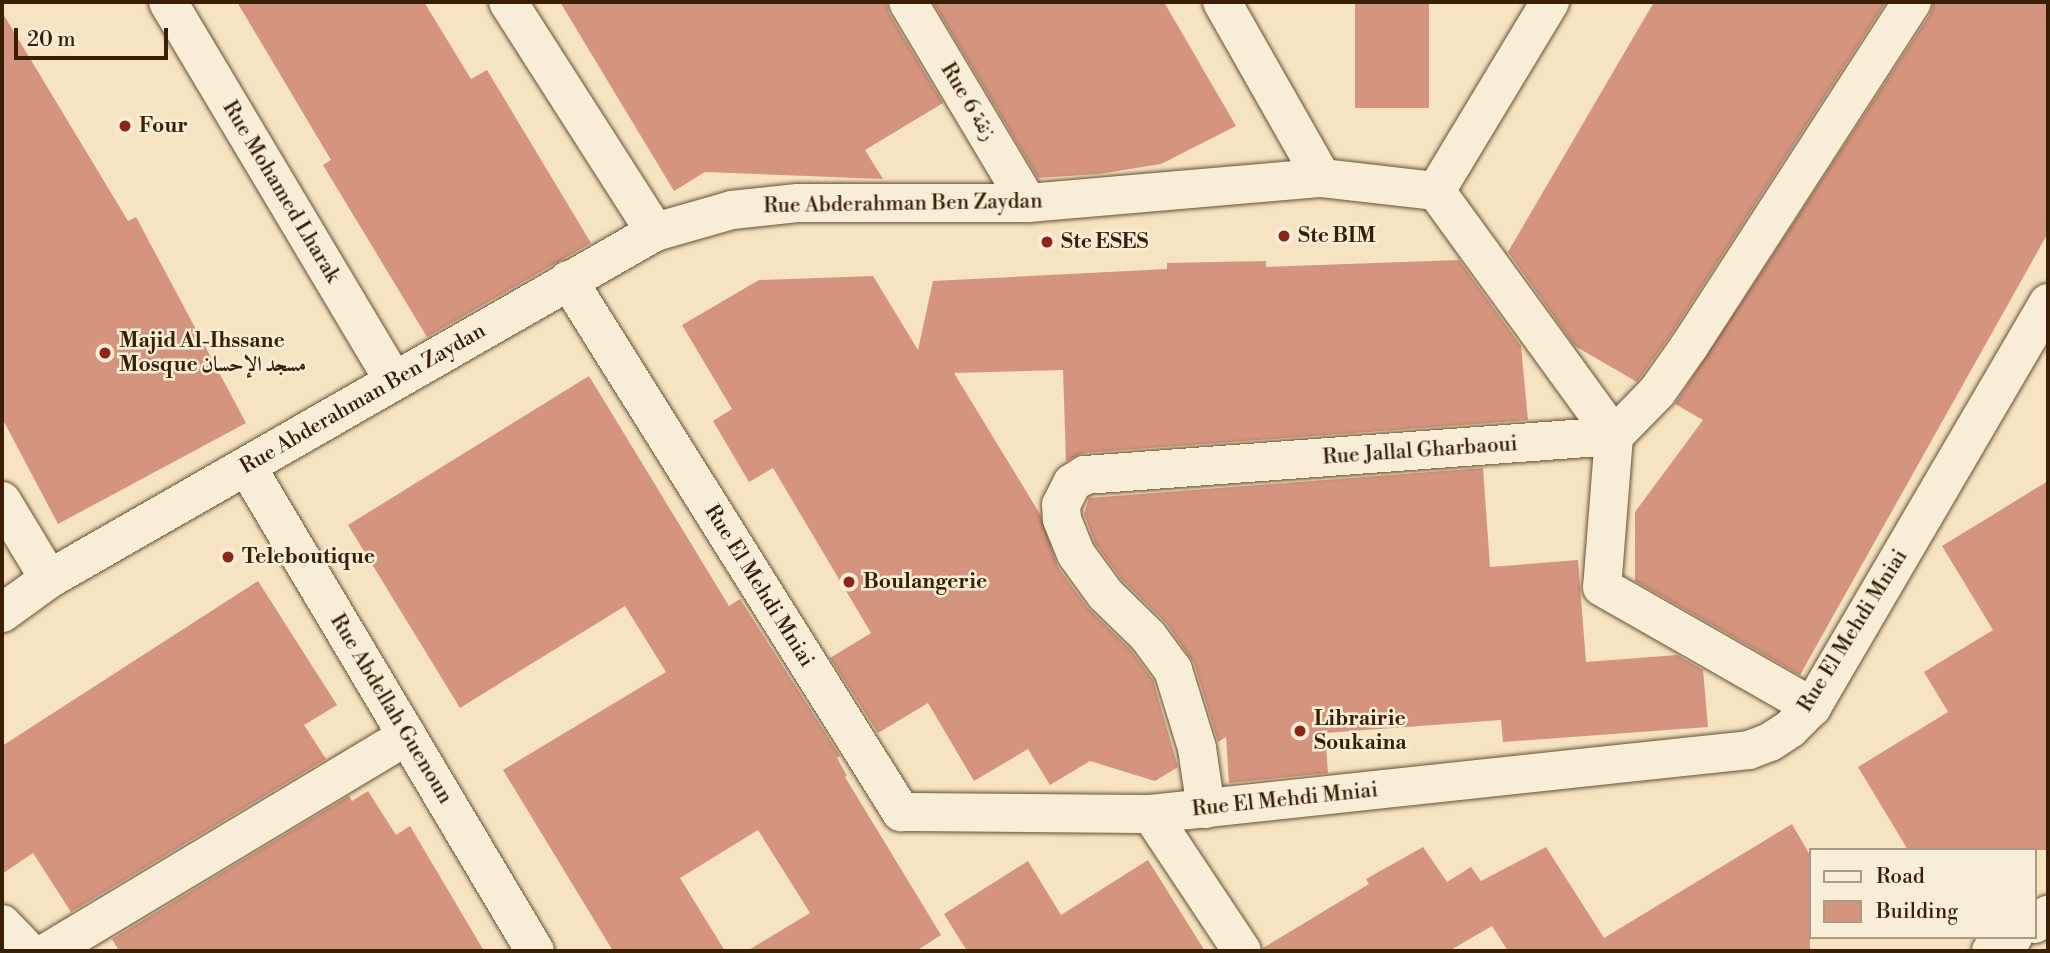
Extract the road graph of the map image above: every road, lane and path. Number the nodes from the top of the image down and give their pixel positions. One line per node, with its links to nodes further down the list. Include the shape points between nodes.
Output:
1 (168, 2): 13 (street, Rue Mohamed Lharak)
2 (508, 2): 10 (street)
3 (908, 2): 9 (street, Rue 6 زنقة)
4 (1223, 2): 7 (street)
5 (1550, 2): 8 (street)
6 (1912, 2): 14 (street, via 1690,345 1657,392)
7 (1322, 178): 8 (street, Rue Abderahman Ben Zaydan); 9 (street, Rue Abderahman Ben Zaydan)
8 (1436, 191): 14 (street)
9 (1028, 202): 10 (street, Rue Abderahman Ben Zaydan, via 798,203 732,210)
10 (655, 232): 11 (street, Rue Abderahman Ben Zaydan)
11 (568, 280): 13 (street, Rue Abderahman Ben Zaydan); 22 (street, Rue El Mehdi Mniai, via 901,811)
12 (2048, 303): 19 (street, Rue El Mehdi Mniai)
13 (394, 381): 15 (street, Rue Abderahman Ben Zaydan)
14 (1614, 436): 19 (street, via 1602,587); 21 (street, Rue Jallal Gharbaoui, via 1084,475 1073,483 1061,505 1076,554 1173,670 1196,748)
15 (247, 467): 17 (street, Rue Abderahman Ben Zaydan); 20 (street, Rue Abdellah Guenoun)
16 (2, 501): 17 (street)
17 (49, 579): 18 (street, Rue Abderahman Ben Zaydan)
18 (2, 613)
19 (1812, 706): 21 (street, Rue El Mehdi Mniai, via 1790,729 1749,750)
20 (407, 736): 26 (street); 27 (street, Rue Abdellah Guenoun)
21 (1206, 809): 22 (street, Rue El Mehdi Mniai)
22 (1151, 814): 28 (street)
23 (2, 924): 25 (street)
24 (2010, 939): 29 (street)
25 (28, 951)
26 (49, 951)
27 (536, 951)
28 (1242, 951)
29 (1991, 951)

